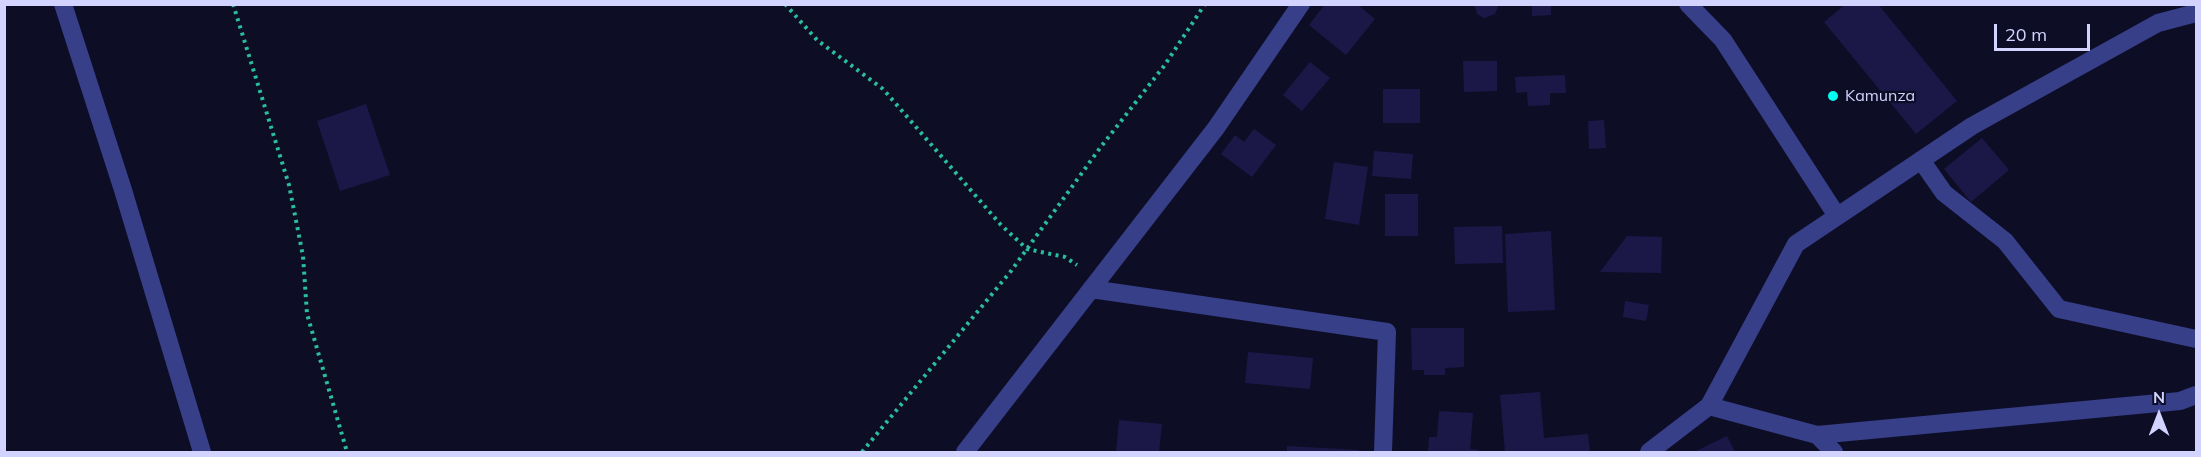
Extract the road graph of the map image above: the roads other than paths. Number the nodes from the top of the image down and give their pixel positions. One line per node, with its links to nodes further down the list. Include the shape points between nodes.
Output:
1 (63, 4): 12 (street)
2 (1301, 4): 7 (street, via 1216,128)
3 (1688, 4): 6 (street, via 1723,40)
4 (2196, 13): 5 (street, via 2158,23 1972,126)
5 (1921, 160): 6 (street); 8 (street, via 1944,193 2005,241 2059,309)
6 (1837, 216): 10 (street, via 1796,244)
7 (1091, 289): 13 (street); 14 (street, via 1388,332)
8 (2196, 339)
9 (2196, 395): 11 (street, via 2180,401)
10 (1709, 406): 11 (street); 15 (street)
11 (1817, 435): 16 (street)
12 (202, 453)
13 (965, 453)
14 (1383, 453)
15 (1648, 453)
16 (1834, 453)

